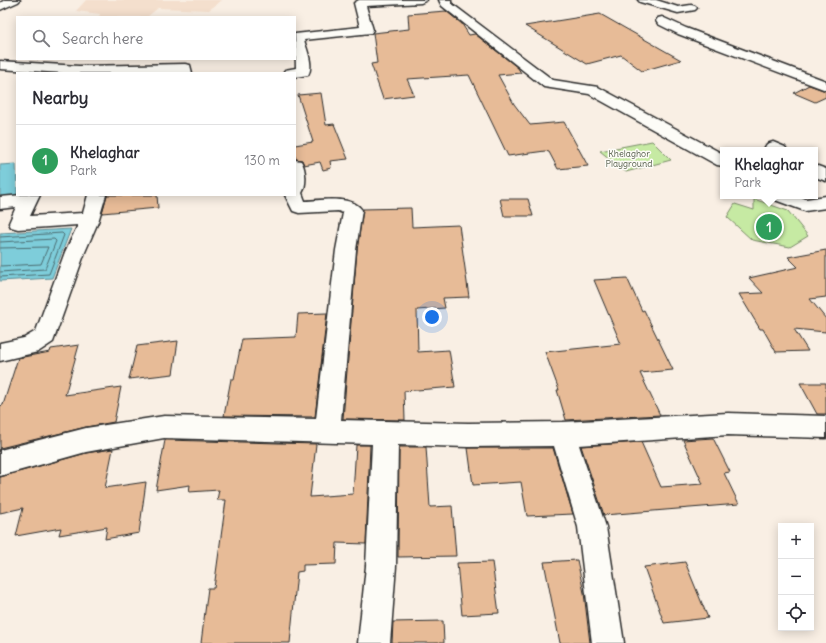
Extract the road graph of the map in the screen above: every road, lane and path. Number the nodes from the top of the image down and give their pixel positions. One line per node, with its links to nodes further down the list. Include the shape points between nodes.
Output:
1 (14, 0): 5 (street)
2 (421, 0): 11 (street, via 360,3 368,30 297,38 303,58 303,72)
3 (445, 0): 13 (street, via 446,4 462,18 549,84 593,90)
4 (644, 0): 6 (street, via 678,10)
5 (0, 7)
6 (690, 8)
7 (662, 21): 12 (street)
8 (0, 65): 10 (street)
9 (186, 67): 10 (street)
10 (131, 72)
11 (296, 73)
12 (826, 86)
13 (720, 159)
14 (296, 168): 15 (street)
15 (296, 180)
16 (97, 196): 22 (street)
17 (294, 196): 25 (street, via 299,208 340,205 353,210 346,250)
18 (30, 197): 21 (street); 22 (street, via 18,223)
19 (789, 199): 20 (street, via 805,205)
20 (826, 202)
21 (0, 203)
22 (90, 218): 23 (street, via 45,336 31,345)
23 (0, 352)
24 (826, 427): 27 (street, via 728,424)
25 (327, 432): 26 (street); 28 (street, via 164,427 86,440)
26 (385, 433): 27 (street); 29 (street, via 381,566)
27 (563, 434): 30 (street, via 592,527)
28 (0, 462)
29 (374, 643)
30 (608, 643)

